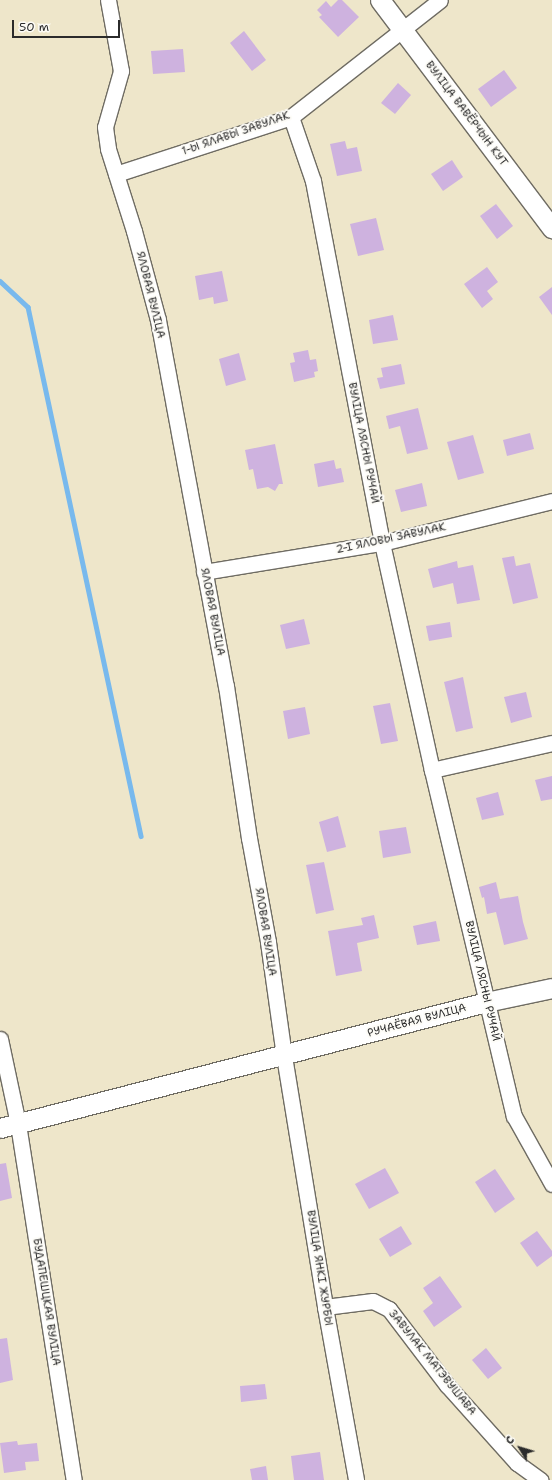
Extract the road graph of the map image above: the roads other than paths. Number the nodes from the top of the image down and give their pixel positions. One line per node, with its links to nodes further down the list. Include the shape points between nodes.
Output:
1 (108, 0): 6 (street, ЯЛОВАЯ ВУЛІЦА, via 121,71 105,127 108,149)
2 (380, 0): 4 (street, ВУЛІЦА ВАВЁРЧЫН КУТ)
3 (440, 0): 4 (street, 1-Ы ЯЛАВЫ ЗАВУЛАК)
4 (403, 29): 5 (street, 1-Ы ЯЛАВЫ ЗАВУЛАК); 7 (street, ВУЛІЦА ВАВЁРЧЫН КУТ)
5 (291, 117): 6 (street, 1-Ы ЯЛАВЫ ЗАВУЛАК); 9 (street, ВУЛІЦА ЛЯСНЫ РУЧАЙ, via 313,181)
6 (116, 174): 10 (street, ЯЛОВАЯ ВУЛІЦА, via 158,320)
7 (552, 228)
8 (552, 501): 9 (street, 2-І ЯЛОВЫ ЗАВУЛАК)
9 (382, 543): 10 (street, 2-І ЯЛОВЫ ЗАВУЛАК); 12 (street, ВУЛІЦА ЛЯСНЫ РУЧАЙ)
10 (204, 572): 16 (street, ЯЛОВАЯ ВУЛІЦА, via 226,686)
11 (552, 743): 12 (street)
12 (432, 770): 14 (street, ВУЛІЦА ЛЯСНЫ РУЧАЙ)
13 (552, 988): 14 (street, РУЧАЁВАЯ ВУЛІЦА)
14 (486, 1002): 16 (street, РУЧАЁВАЯ ВУЛІЦА); 19 (street, ВУЛІЦА ЛЯСНЫ РУЧАЙ, via 514,1116)
15 (0, 1039): 17 (street, БУДАПЕШЦКАЯ ВУЛІЦА)
16 (284, 1056): 17 (street, РУЧАЁВАЯ ВУЛІЦА); 20 (street, ВУЛІЦА ЯНКІ ЖУРБЫ)
17 (18, 1124): 18 (street); 21 (street, БУДАПЕШЦКАЯ ВУЛІЦА)
18 (0, 1128)
19 (552, 1184)
20 (325, 1307): 22 (street, ВУЛІЦА ЯНКІ ЖУРБЫ); 23 (street, ЗАВУЛАК МАТЭВУШАВА, via 374,1301 389,1309 447,1385 517,1462)
21 (74, 1480)
22 (356, 1480)
23 (540, 1480)

